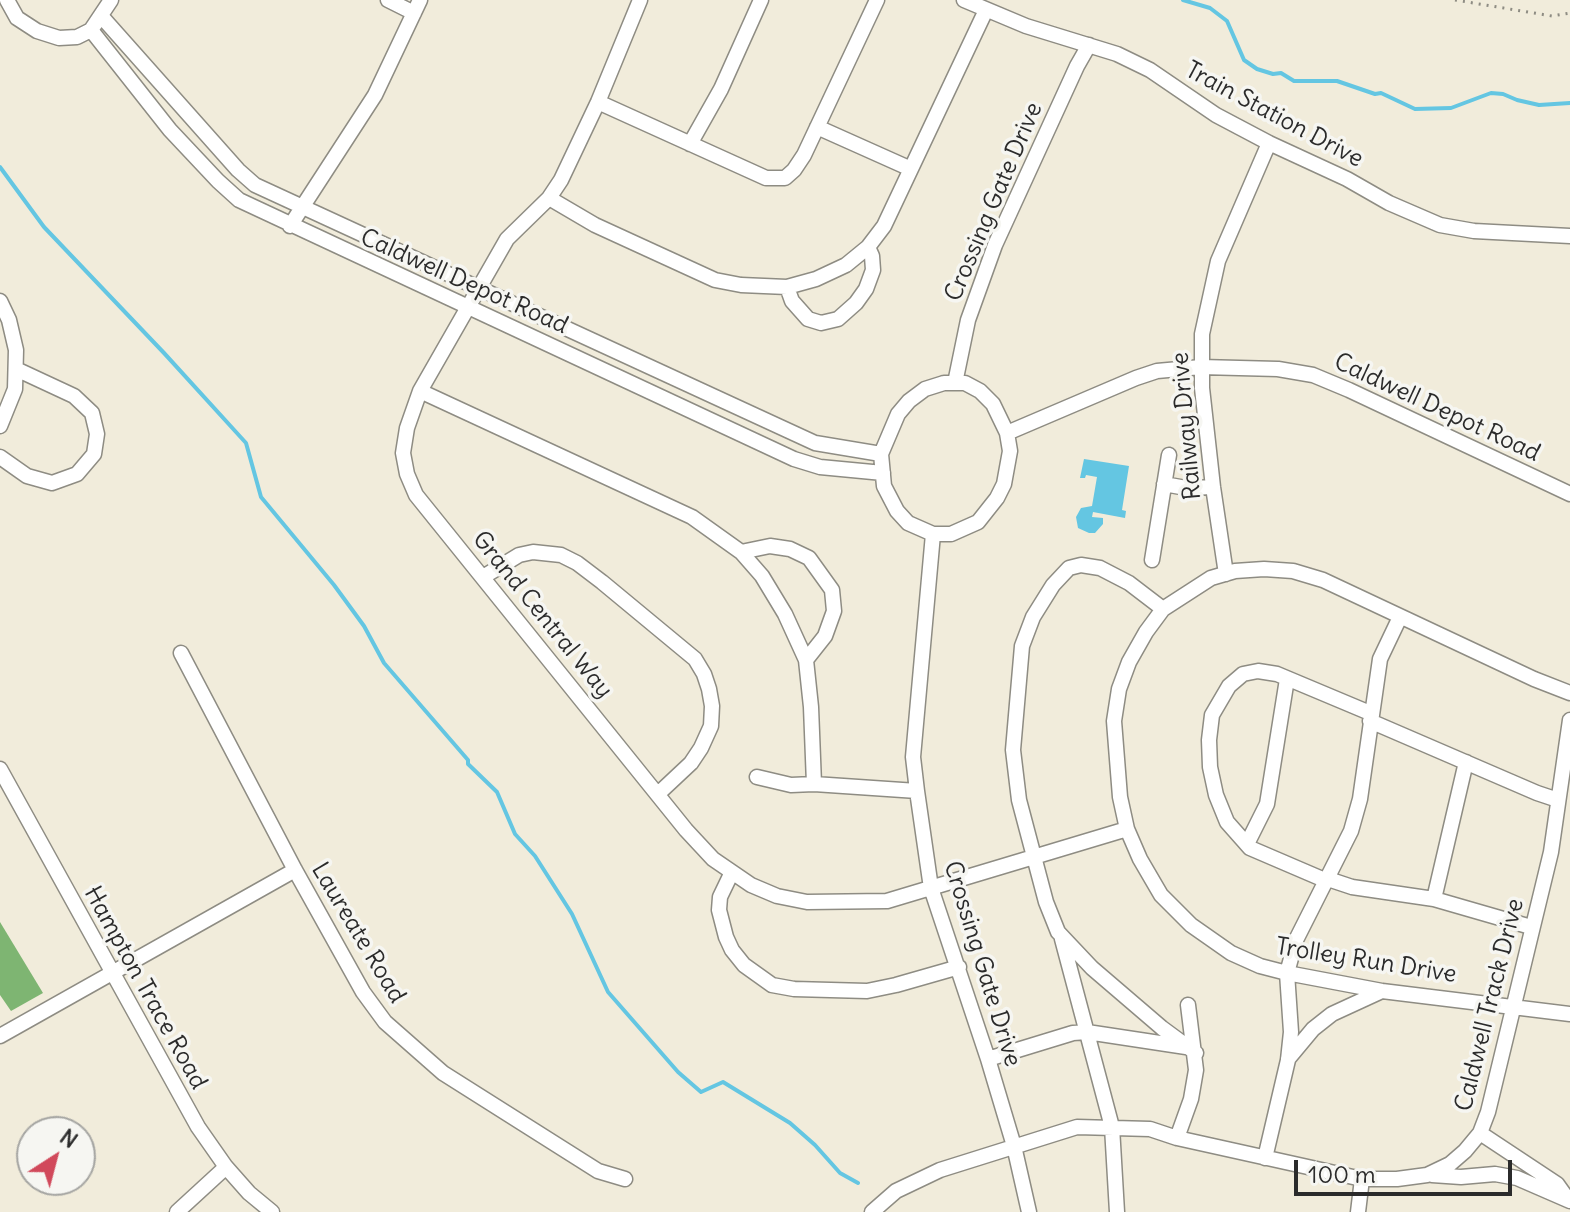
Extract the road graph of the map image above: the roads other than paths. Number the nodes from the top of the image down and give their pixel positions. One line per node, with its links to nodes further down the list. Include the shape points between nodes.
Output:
1 (7, 0): 11 (street, via 17,18 37,31 59,38)
2 (111, 0): 10 (street)
3 (388, 0): 8 (street)
4 (640, 0): 13 (street, Grand Central Way)
5 (761, 0): 16 (street)
6 (877, 0): 14 (street)
7 (964, 0): 9 (street, Train Station Drive)
8 (417, 7): 19 (street, via 375,95)
9 (986, 10): 12 (street, Train Station Drive); 17 (street)
10 (102, 17): 11 (street); 19 (street, Caldwell Depot Road, via 238,170 255,185)
11 (91, 30): 20 (street, Caldwell Depot Road, via 218,181 239,200)
12 (1089, 45): 15 (street, Train Station Drive, via 1150,70); 29 (street, Crossing Gate Drive, via 995,245 968,320)
13 (598, 102): 16 (street); 18 (street, Grand Central Way)
14 (817, 127): 16 (street, via 785,178 766,178); 17 (street)
15 (1269, 143): 21 (street, Train Station Drive, via 1440,225); 27 (street, Railway Drive, via 1218,261)
16 (690, 144)
17 (911, 169): 22 (street)
18 (549, 198): 23 (street, via 715,280); 24 (street, Grand Central Way, via 507,239)
19 (303, 206): 20 (street); 24 (street, Caldwell Depot Road)
20 (290, 226): 26 (street, Caldwell Depot Road)
21 (1570, 236)
22 (868, 247): 23 (street, via 846,265); 23 (street, via 873,270 866,289 838,319 808,319)
23 (787, 287)
24 (480, 288): 26 (street, Grand Central Way); 33 (street, Caldwell Depot Road, via 815,443)
25 (0, 301): 28 (street, via 9,320)
26 (470, 307): 30 (street, Grand Central Way); 36 (street, Caldwell Depot Road, via 794,459)
27 (1201, 367): 32 (street, Caldwell Depot Road, via 1136,378); 38 (street, Railway Drive); 39 (street, Caldwell Depot Road, via 1313,375)
28 (16, 369): 31 (street, via 15,389); 35 (street, via 74,396 92,413 94,454 77,474 52,483 27,476)
29 (955, 383): 32 (street, via 980,391); 33 (street, via 925,389 909,401)
30 (420, 391): 41 (street, via 692,517); 44 (street, Grand Central Way, via 403,453 407,474 430,514)
31 (0, 426)
32 (1007, 433): 40 (street, via 1008,469 988,510 964,530)
33 (881, 454): 36 (street)
34 (1169, 455): 37 (street)
35 (0, 457)
36 (883, 473): 40 (street, via 897,511 908,523)
37 (1164, 484): 38 (street); 42 (street)
38 (1213, 487): 43 (street, Railway Drive)
39 (1570, 494)
40 (933, 534): 57 (street, Crossing Gate Drive, via 913,757)
41 (741, 552): 48 (street, via 785,614); 48 (street, via 770,546 790,549 809,558 832,590 834,611 825,636)
42 (1152, 560)
43 (1226, 574): 45 (street, Trolley Run Drive); 46 (street, Trolley Run Drive, via 1293,571)
44 (483, 577): 58 (street, Grand Central Way); 58 (street, via 519,555 561,555 695,659 709,689 711,726 691,763)
45 (1163, 609): 60 (street, Trolley Run Drive, via 1129,662 1117,700 1115,760); 62 (street, via 1129,583 1081,565 1069,568 1053,585 1033,617 1022,646 1013,750 1019,800)
46 (1400, 617): 50 (street, Trolley Run Drive); 51 (street, via 1380,659)
47 (181, 653): 63 (street, Laureate Road)
48 (806, 660): 56 (street)
49 (1287, 679): 51 (street); 61 (street, via 1267,804); 61 (street, via 1258,671 1243,674 1212,715 1209,740 1216,795 1227,822)
50 (1570, 693)
51 (1370, 717): 53 (street); 65 (street, via 1360,799)
52 (1570, 720): 59 (street, Caldwell Track Drive)
53 (1466, 762): 59 (street); 67 (street)
54 (0, 769): 72 (street, Hampton Trace Road)
55 (757, 777): 56 (street)
56 (814, 784): 57 (street)
57 (917, 791): 66 (street, Crossing Gate Drive)
58 (659, 793): 64 (street, Grand Central Way, via 713,859)
59 (1558, 800): 68 (street, Caldwell Track Drive)
60 (1127, 829): 62 (street, Grand Central Way); 71 (street, Trolley Run Drive, via 1161,895 1191,925 1231,953)
61 (1247, 844): 65 (street)
62 (1035, 855): 66 (street, Grand Central Way); 69 (street)
63 (295, 870): 72 (street); 89 (street, Laureate Road, via 385,1022 465,1087 598,1171)
64 (732, 872): 66 (street, Grand Central Way, via 777,896 807,902 887,901); 70 (street, via 720,897 726,937 744,965 772,985 867,991)
65 (1327, 880): 67 (street); 71 (street, via 1296,940)
66 (931, 888): 70 (street, Crossing Gate Drive)
67 (1434, 899): 68 (street)
68 (1531, 927): 75 (street, Caldwell Track Drive)
69 (1062, 939): 77 (street); 79 (street)
70 (959, 967): 80 (street, Crossing Gate Drive)
71 (1287, 973): 73 (street, Trolley Run Drive); 81 (street)
72 (111, 974): 78 (street); 87 (street, Hampton Trace Road, via 182,1101)
73 (1382, 991): 75 (street, Trolley Run Drive); 81 (street, via 1332,1014)
74 (1188, 1005): 79 (street)
75 (1512, 1006): 76 (street, Trolley Run Drive); 83 (street, Caldwell Track Drive)
76 (1570, 1014)
77 (1087, 1032): 79 (street); 80 (street); 82 (street)
78 (0, 1036)
79 (1191, 1050): 84 (street, via 1191,1099)
80 (988, 1059): 85 (street, Crossing Gate Drive)
81 (1288, 1060): 86 (street)
82 (1112, 1127): 84 (street, Caldwell Track Drive, via 1150,1129); 85 (street, Caldwell Track Drive, via 1077,1127); 96 (street)
83 (1480, 1133): 88 (street, Caldwell Track Drive, via 1458,1158); 91 (street, via 1557,1184)
84 (1177, 1138): 86 (street, Caldwell Track Drive)
85 (1014, 1146): 94 (street, Caldwell Track Drive, via 940,1170 896,1191); 95 (street, Crossing Gate Drive)
86 (1265, 1158): 90 (street, Caldwell Track Drive)
87 (226, 1167): 92 (street); 93 (street, Hampton Trace Road)
88 (1427, 1175): 90 (street, Caldwell Track Drive); 91 (street, via 1495,1174)
89 (625, 1179)
90 (1362, 1179): 97 (street)
91 (1570, 1201)
92 (177, 1212)
93 (272, 1212)
94 (872, 1212)
95 (1029, 1212)
96 (1117, 1212)
97 (1358, 1212)

